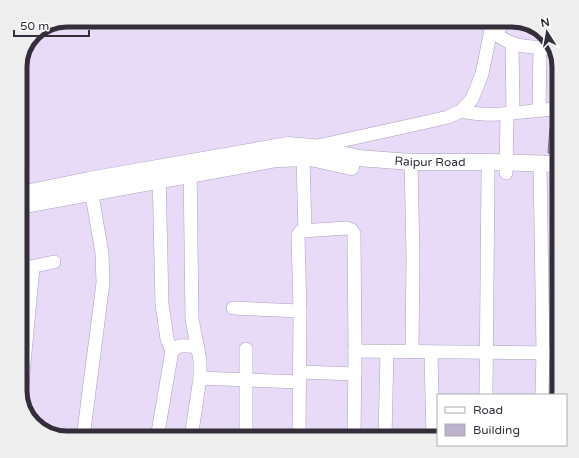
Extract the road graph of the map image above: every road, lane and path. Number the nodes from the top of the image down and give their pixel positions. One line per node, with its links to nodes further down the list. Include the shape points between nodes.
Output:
1 (493, 28): 2 (street, via 501,38); 7 (street, via 482,74 472,99)
2 (512, 43): 3 (street); 8 (street)
3 (527, 47)
4 (545, 52): 6 (street)
5 (552, 109): 6 (street)
6 (539, 110): 8 (street)
7 (461, 111): 8 (street, via 493,115); 9 (street, via 448,117)
8 (510, 113): 12 (street)
9 (308, 152): 11 (main road, Raipur Road, via 356,168); 13 (main road, Raipur Road, via 277,159); 21 (street)
10 (552, 166): 14 (main road, Raipur Road)
11 (411, 168): 12 (main road, Raipur Road); 15 (main road, Raipur Road); 33 (street)
12 (507, 168): 14 (main road, Raipur Road); 15 (main road, Raipur Road)
13 (190, 169): 17 (main road, Raipur Road); 28 (street, via 192,319)
14 (540, 169): 16 (main road, Raipur Road); 36 (street)
15 (488, 172): 35 (street)
16 (552, 173)
17 (159, 174): 18 (main road, Raipur Road); 30 (street, via 162,304 167,339)
18 (90, 187): 19 (main road); 20 (main road); 44 (street, via 102,253 103,283)
19 (27, 193)
20 (27, 204)
21 (305, 231): 26 (street, via 298,235); 31 (street, via 347,228 354,234)
22 (54, 262): 23 (street)
23 (33, 267): 24 (street); 27 (street)
24 (27, 268)
25 (233, 308): 26 (street)
26 (300, 311): 39 (street)
27 (27, 332)
28 (198, 347): 30 (street, via 182,346); 40 (street)
29 (246, 349): 41 (street)
30 (172, 351): 45 (street)
31 (355, 351): 32 (street); 38 (street)
32 (387, 351): 33 (street); 50 (street)
33 (412, 351): 34 (street)
34 (431, 352): 35 (street); 51 (street)
35 (486, 352): 36 (street); 42 (street)
36 (543, 352): 37 (street); 43 (street)
37 (552, 353)
38 (355, 374): 39 (street); 49 (street)
39 (300, 377): 41 (street); 48 (street)
40 (200, 378): 41 (street); 46 (street)
41 (246, 379): 47 (street)
42 (486, 394)
43 (542, 394)
44 (84, 431)
45 (158, 431)
46 (193, 431)
47 (246, 431)
48 (299, 431)
49 (354, 431)
50 (385, 431)
51 (433, 431)

